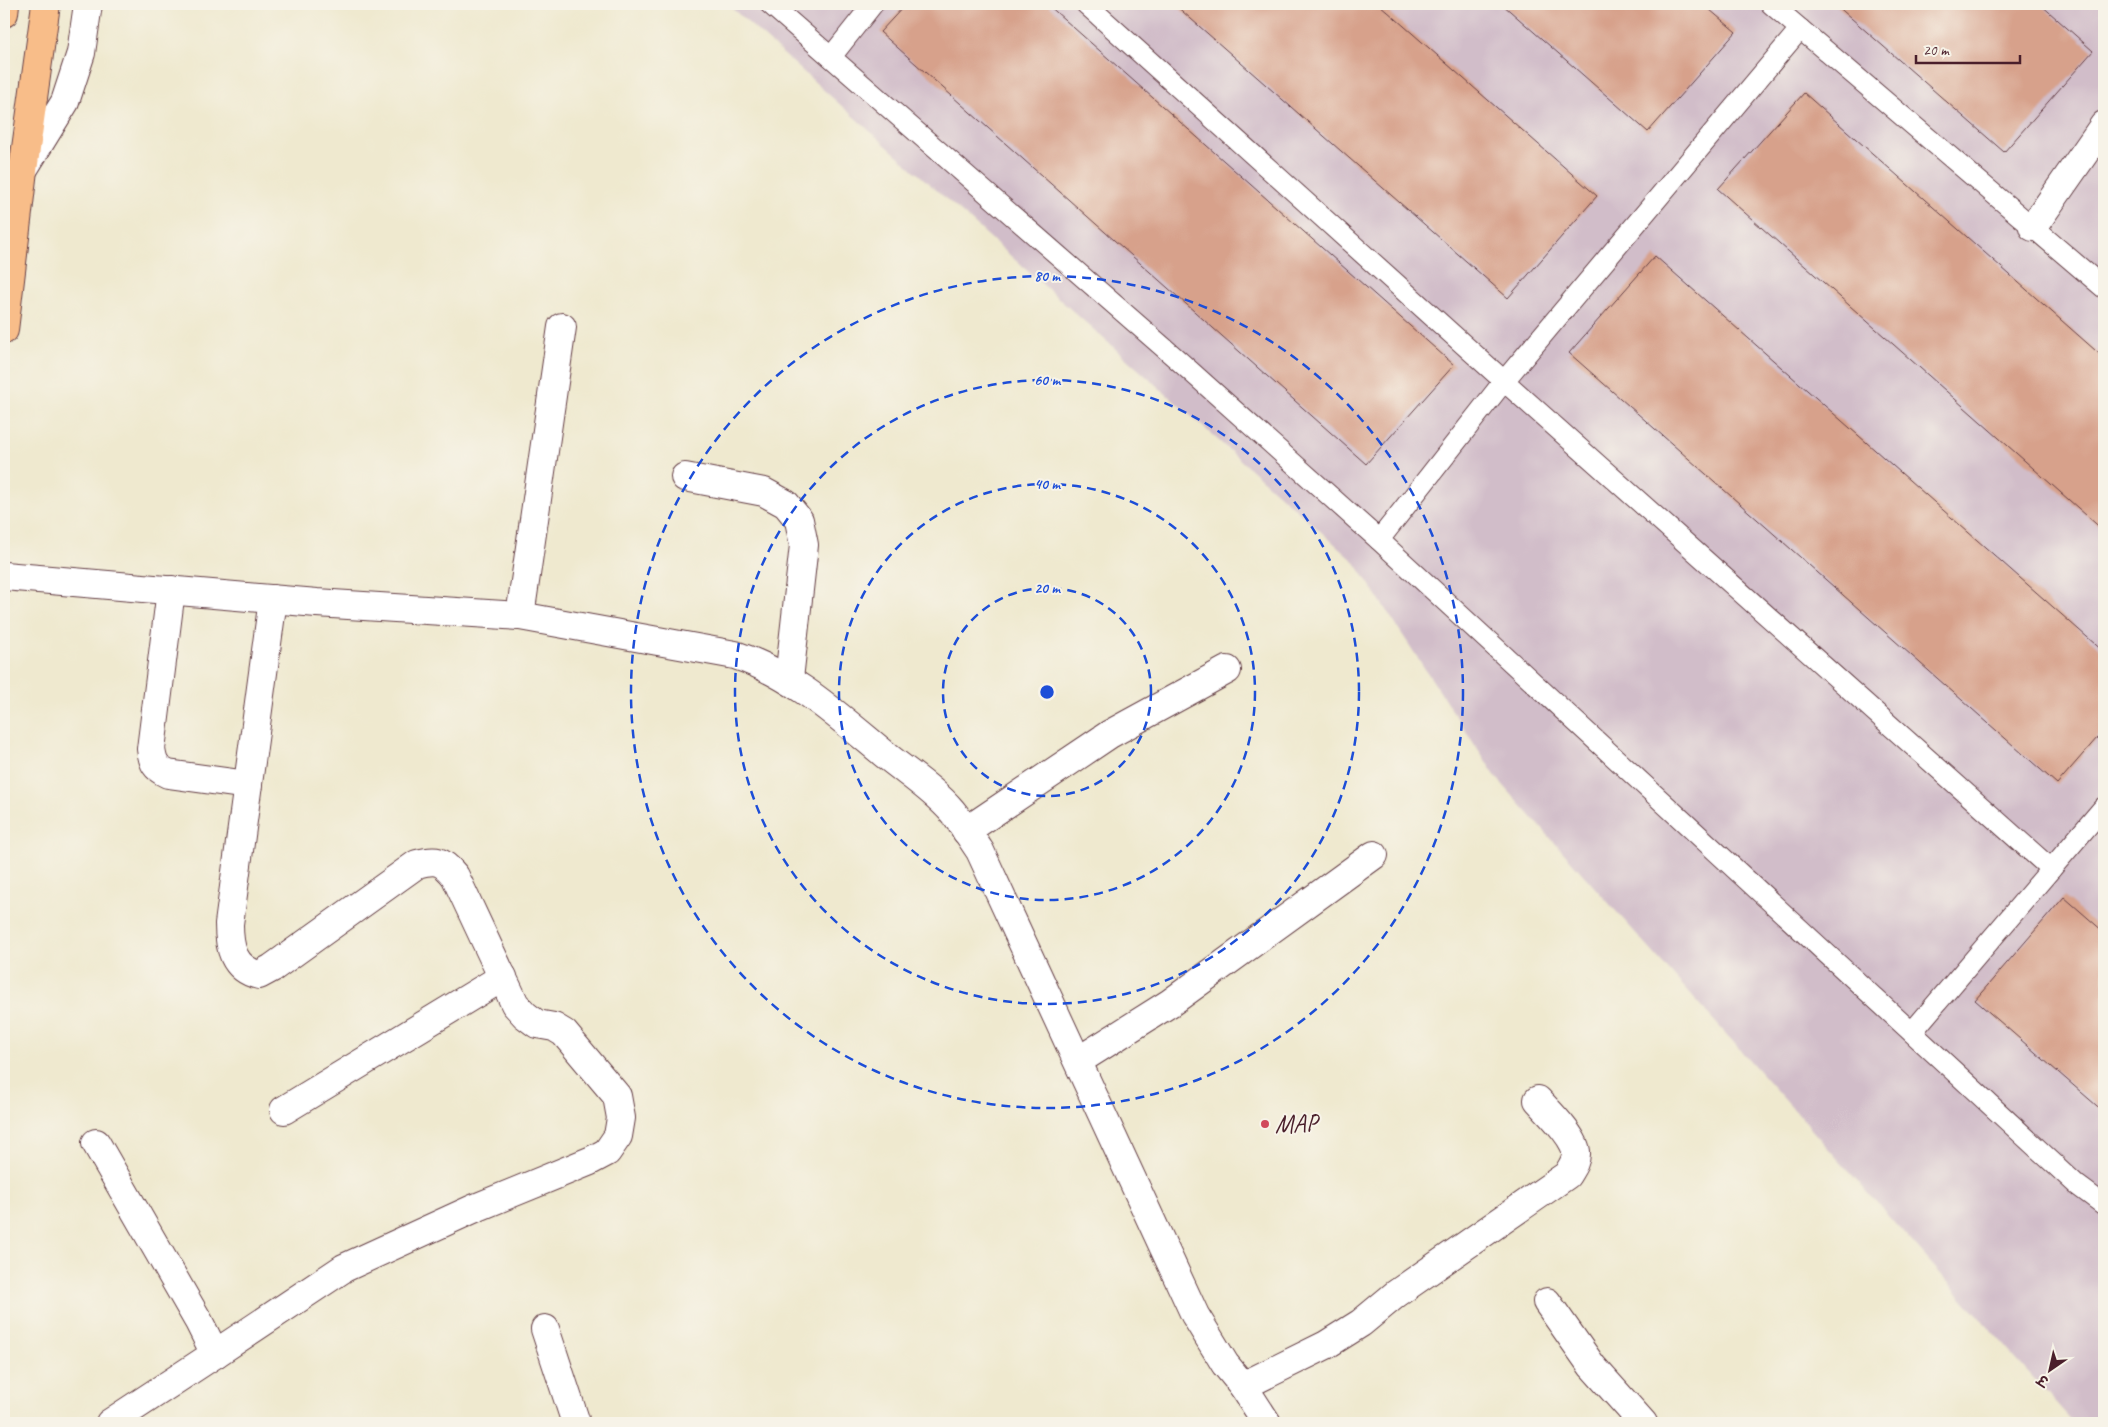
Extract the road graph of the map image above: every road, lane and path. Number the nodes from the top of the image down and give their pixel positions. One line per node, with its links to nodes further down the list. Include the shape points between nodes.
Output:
1 (5, 4): 8 (highway)
2 (46, 4): 12 (highway)
3 (88, 4): 12 (street, via 81,53 65,102)
4 (770, 4): 10 (lane)
5 (873, 4): 10 (lane)
6 (1086, 4): 17 (lane)
7 (1771, 4): 9 (lane)
8 (4, 13)
9 (1800, 29): 13 (lane); 17 (lane)
10 (831, 58): 19 (lane)
11 (2104, 124): 13 (street)
12 (23, 170): 16 (highway)
13 (2033, 227): 14 (lane)
14 (2104, 288)
15 (562, 327): 23 (street)
16 (4, 330)
17 (1504, 381): 19 (lane); 30 (lane)
18 (685, 477): 25 (street, via 764,492 786,504 799,520 804,545)
19 (1380, 540): 32 (lane)
20 (4, 576): 21 (street)
21 (172, 590): 22 (street); 26 (street, via 151,749 153,763 168,774)
22 (273, 599): 23 (street); 26 (street)
23 (520, 616): 25 (street, via 735,655)
24 (1227, 670): 28 (street, via 1110,734)
25 (790, 679): 28 (street, via 929,790 952,811)
26 (248, 785): 31 (street, via 229,924 229,946 249,973 259,975 272,968 417,864 434,860 447,866 455,876)
27 (2104, 808): 30 (lane)
28 (966, 831): 33 (street, via 980,851)
29 (1374, 855): 33 (street, via 1170,1003)
30 (2051, 869): 32 (lane)
31 (503, 977): 35 (street); 40 (street, via 515,1004 525,1015 537,1024 554,1027 564,1033 617,1096 621,1118 618,1136 607,1152 473,1208 344,1268)
32 (1912, 1032): 37 (lane, via 2077,1185)
33 (1078, 1061): 41 (street, via 1196,1315)
34 (1538, 1100): 41 (street, via 1573,1142 1577,1152 1567,1175 1403,1288 1361,1323 1326,1345)
35 (284, 1110)
36 (96, 1142): 40 (street)
37 (2104, 1204)
38 (1547, 1302): 45 (street, via 1592,1366)
39 (545, 1329): 43 (street)
40 (215, 1354): 42 (street)
41 (1242, 1386): 44 (street)
42 (120, 1421)
43 (576, 1423)
44 (1267, 1423)
45 (1643, 1423)

